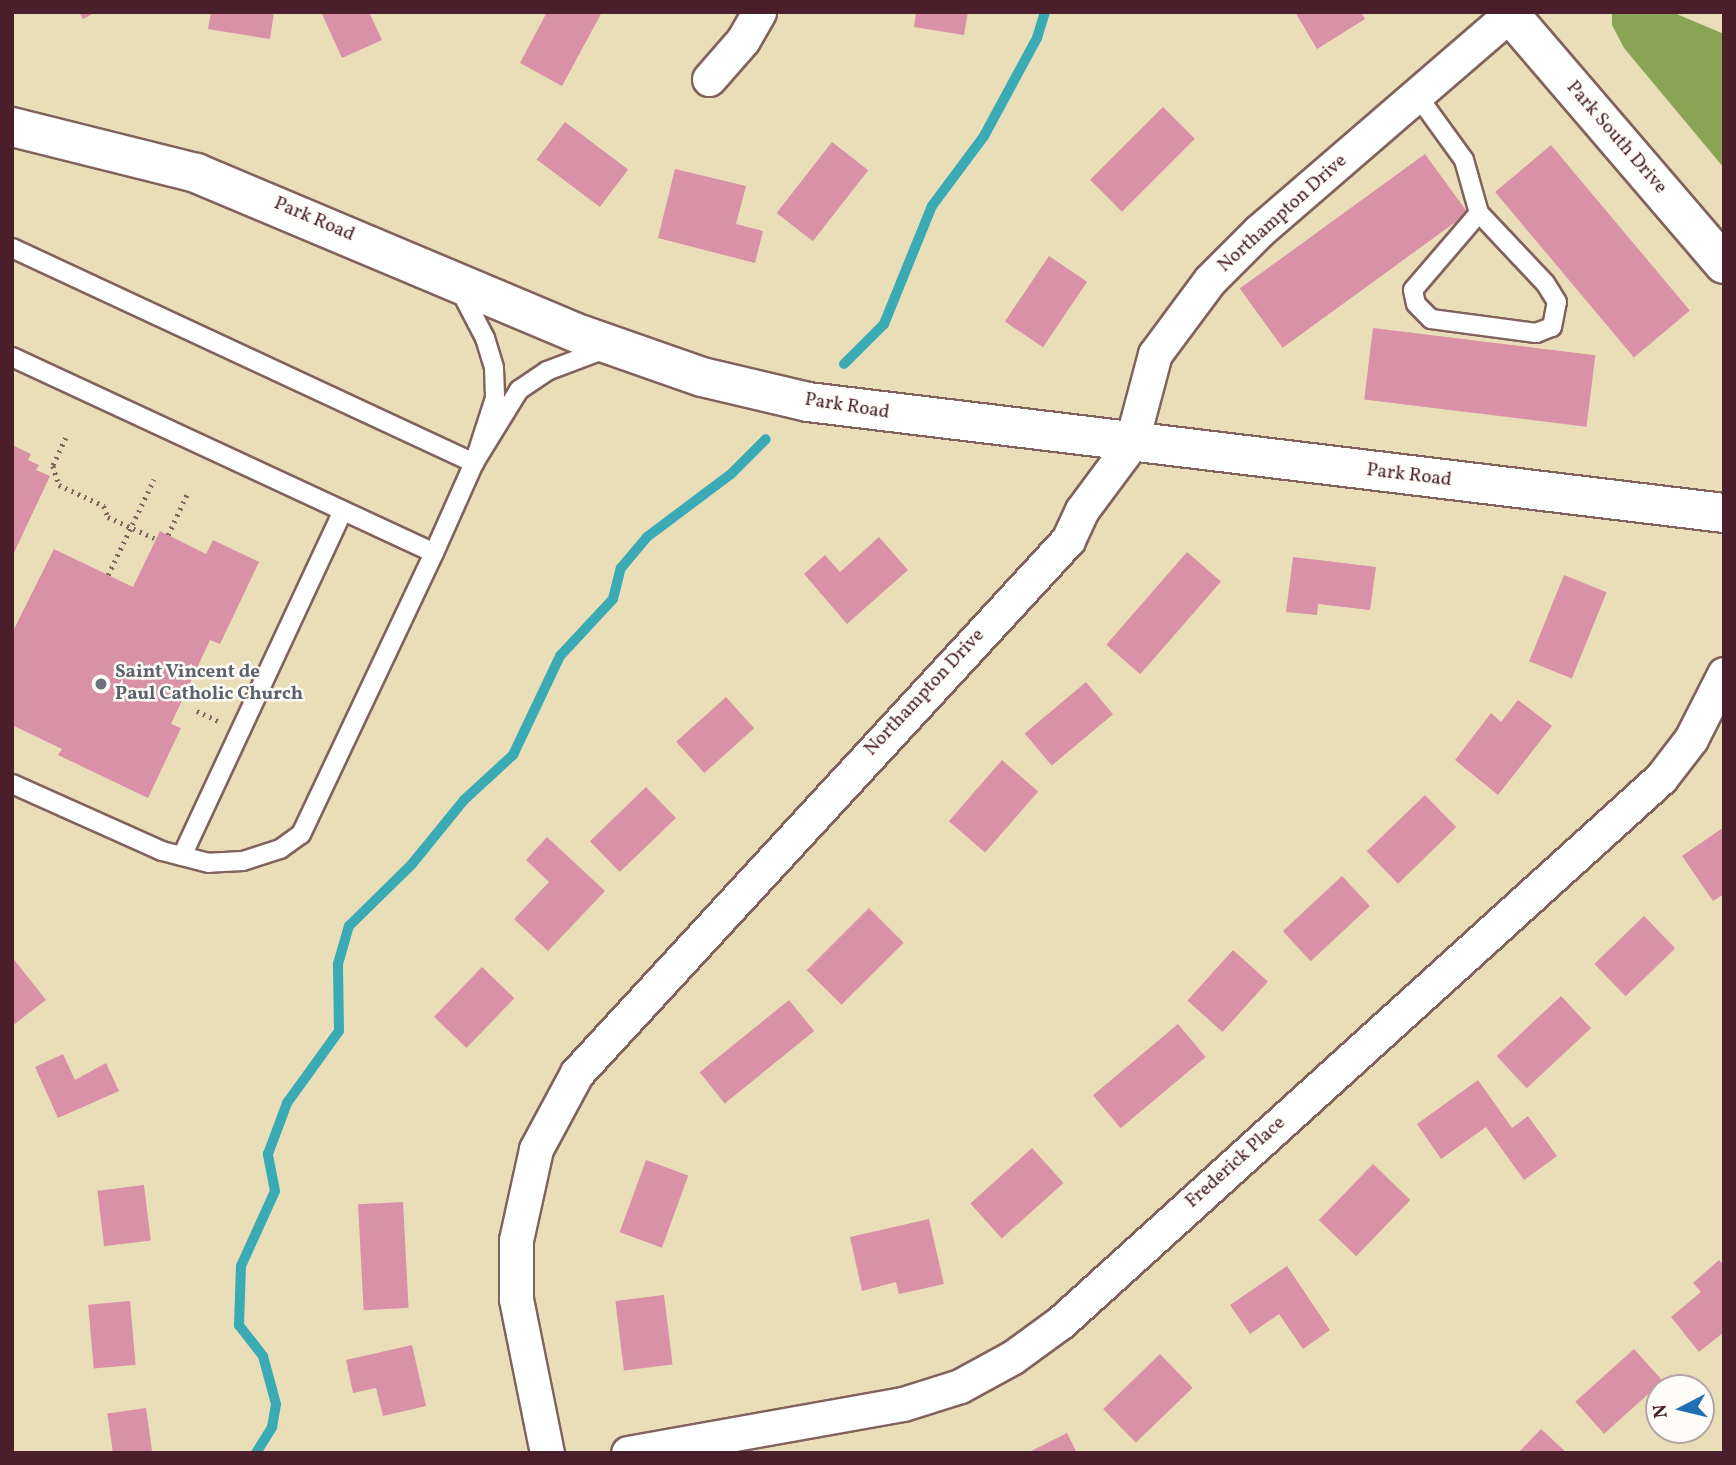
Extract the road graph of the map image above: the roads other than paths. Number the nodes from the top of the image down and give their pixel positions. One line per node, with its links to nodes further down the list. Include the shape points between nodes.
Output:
1 (759, 12): 3 (street, via 743,40)
2 (1510, 13): 4 (street, Northampton Drive); 8 (main road, Park South Drive)
3 (709, 79)
4 (1417, 95): 6 (lane, via 1464,160); 12 (street, Northampton Drive, via 1259,231 1210,280 1155,354)
5 (12, 127): 9 (main road, Park Road, via 197,173)
6 (1479, 213): 6 (lane, via 1413,290 1416,304 1431,319 1536,333 1552,327 1558,302)
7 (12, 248): 13 (lane)
8 (1724, 264)
9 (455, 281): 10 (main road, Park Road); 13 (lane, via 485,338 494,368 495,398)
10 (614, 346): 12 (main road, Park Road, via 702,377 818,404); 13 (lane, via 547,372 519,390)
11 (12, 357): 14 (lane)
12 (1131, 444): 15 (main road, Park Road); 20 (street, Northampton Drive, via 1082,510 1068,540 613,1030 577,1073 548,1123 520,1211 515,1270 516,1299)
13 (474, 463): 16 (lane)
14 (343, 511): 16 (lane); 19 (lane)
15 (1724, 513)
16 (434, 553): 19 (lane, via 301,834 280,849 243,860 209,863)
17 (1724, 674): 21 (street, Frederick Place, via 1691,739 1661,778 1061,1322 1013,1357 960,1385 903,1404)
18 (12, 784): 19 (lane)
19 (182, 856)
20 (547, 1453)
21 (628, 1453)

